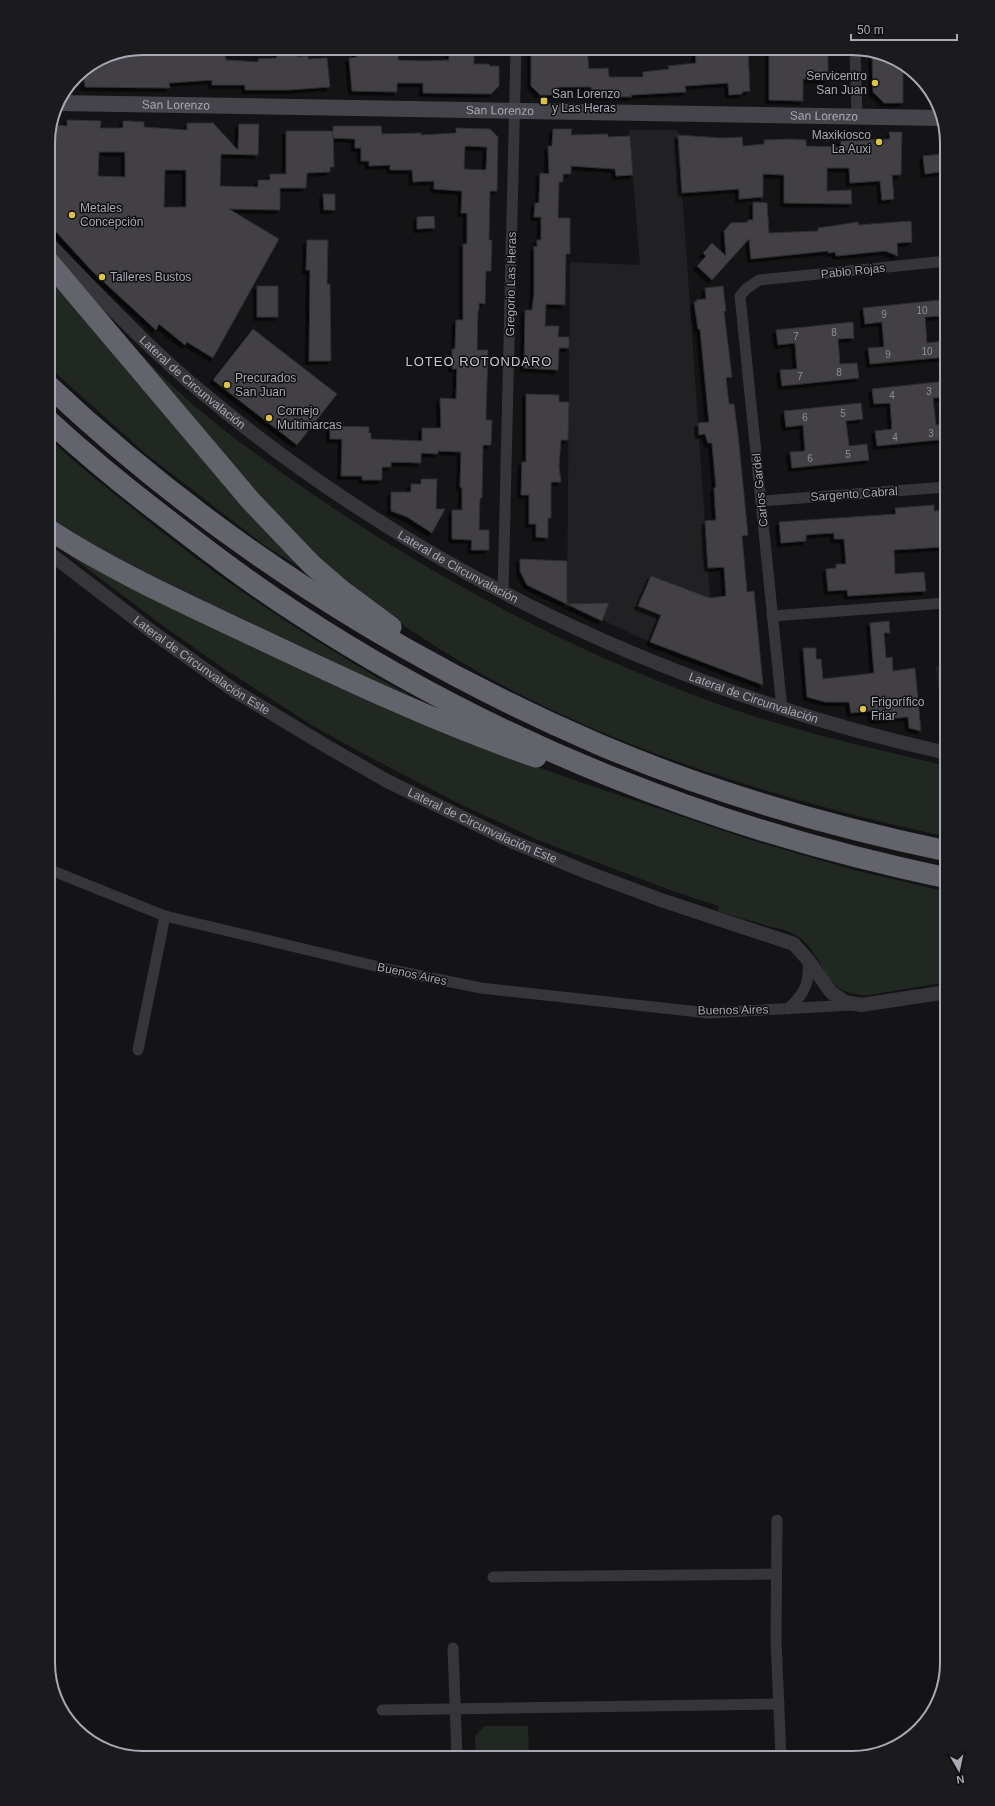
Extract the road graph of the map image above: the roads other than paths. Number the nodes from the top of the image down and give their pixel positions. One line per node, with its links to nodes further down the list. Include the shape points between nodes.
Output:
1 (516, 55): 4 (street, Gregorio Las Heras)
2 (855, 55): 5 (street)
3 (65, 103): 4 (main road, San Lorenzo)
4 (515, 111): 5 (main road, San Lorenzo); 17 (street, Gregorio Las Heras)
5 (857, 116): 6 (main road, San Lorenzo)
6 (936, 118)
7 (55, 250): 17 (street, Lateral de Circunvalación, via 165,360 245,427 350,502)
8 (940, 262): 10 (street, Pablo Rojas)
9 (55, 269): 20 (highway, via 245,495 290,543 341,590)
10 (759, 280): 14 (street, Carlos Gardel, via 740,296)
11 (55, 391): 20 (highway, via 152,476 251,551 355,619)
12 (55, 426): 23 (highway, via 187,536 320,628 396,674 477,716 579,764)
13 (940, 488): 14 (street, Sargento Cabral)
14 (761, 501): 19 (street, Carlos Gardel)
15 (55, 533): 23 (highway, via 150,586 400,704 503,745)
16 (55, 557): 28 (street, Lateral de Circunvalación Este, via 235,691 381,778 511,841 589,873 661,900 787,941 794,944)
17 (503, 593): 21 (street, Lateral de Circunvalación, via 594,637 681,674)
18 (940, 604): 19 (street)
19 (772, 616): 21 (street, Carlos Gardel)
20 (450, 673): 24 (highway, via 562,728 667,771 816,820)
21 (782, 709): 22 (street, Lateral de Circunvalación)
22 (940, 751)
23 (655, 795): 26 (highway, via 810,845)
24 (940, 849)
25 (55, 872): 27 (street, Buenos Aires)
26 (940, 876)
27 (166, 916): 31 (street, Buenos Aires, via 392,970 481,988 708,1013); 32 (street)
28 (808, 960): 30 (street, Lateral de Circunvalación Este, via 832,992); 31 (street, via 806,986)
29 (940, 993): 30 (street)
30 (854, 1005): 31 (street, Buenos Aires)
31 (788, 1009)
32 (138, 1050)
33 (777, 1520): 34 (street)
34 (776, 1574): 35 (street); 37 (street)
35 (493, 1577)
36 (453, 1648): 38 (street)
37 (779, 1704): 38 (street); 41 (street)
38 (455, 1709): 39 (street); 40 (street)
39 (382, 1710)
40 (457, 1751)
41 (781, 1751)

